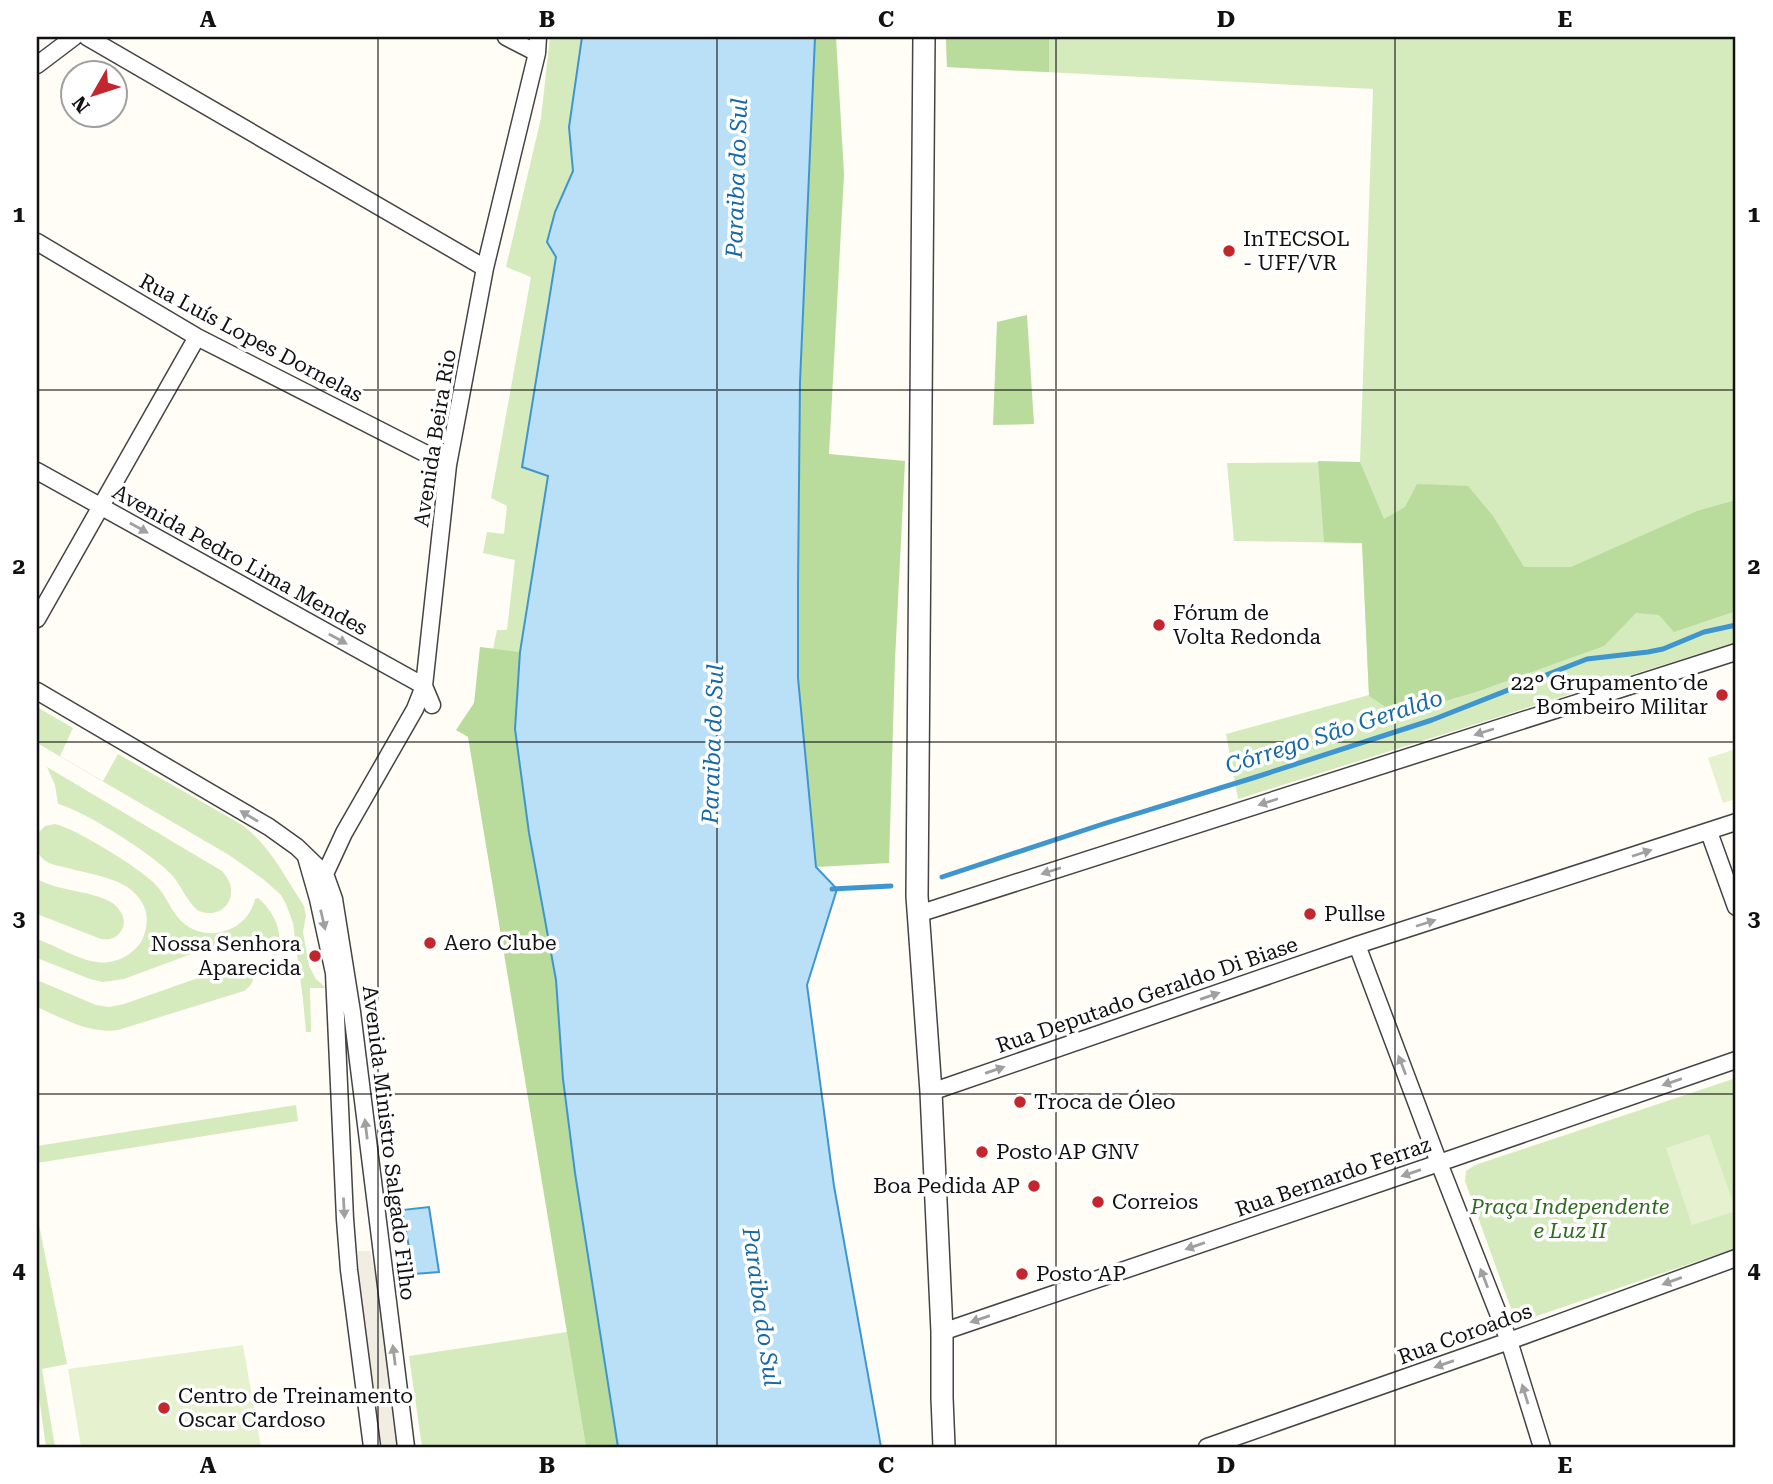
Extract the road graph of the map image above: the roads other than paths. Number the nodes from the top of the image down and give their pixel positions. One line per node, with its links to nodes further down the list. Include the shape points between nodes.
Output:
1 (74, 37): 6 (street)
2 (87, 37): 8 (street)
3 (506, 37): 5 (street)
4 (924, 37): 23 (street)
5 (538, 45): 8 (street, Avenida Beira Rio)
6 (37, 65)
7 (37, 242): 9 (street, Rua Luís Lopes Dornelas)
8 (485, 268): 10 (street, Avenida Beira Rio)
9 (197, 337): 10 (street, Rua Luís Lopes Dornelas); 12 (street)
10 (448, 465): 15 (street, Avenida Beira Rio)
11 (37, 471): 12 (street, Avenida Pedro Lima Mendes)
12 (101, 507): 13 (street); 15 (street, Avenida Pedro Lima Mendes, one-way to 15)
13 (37, 619)
14 (1736, 652): 23 (street, one-way to 23)
15 (424, 686): 17 (street); 20 (street, Avenida Beira Rio)
16 (37, 691): 21 (street, Avenida Ministro Salgado Filho, one-way to 16, via 280,834)
17 (432, 705)
18 (1736, 822): 19 (street, Rua Deputado Geraldo Di Biase)
19 (1709, 832): 24 (street); 25 (street, Rua Deputado Geraldo Di Biase, one-way to 19)
20 (344, 833): 21 (street, Avenida Beira Rio, via 328,846); 22 (street, Avenida Beira Rio)
21 (306, 854): 22 (street, Avenida Ministro Salgado Filho); 32 (street, Avenida Ministro Salgado Filho, one-way to 32, via 334,973 349,1270)
22 (325, 874): 33 (street, Avenida Ministro Salgado Filho, one-way to 22, via 352,1012 334,899)
23 (918, 905): 27 (street)
24 (1736, 907)
25 (1357, 945): 27 (street, Rua Deputado Geraldo Di Biase, one-way to 25); 28 (street, one-way to 25)
26 (1736, 1060): 28 (street, Rua Bernardo Ferraz, one-way to 28)
27 (930, 1092): 30 (street)
28 (1439, 1163): 30 (street, Rua Bernardo Ferraz, one-way to 30); 31 (street, one-way to 28)
29 (1736, 1258): 31 (street, Rua Coroados, one-way to 31)
30 (942, 1332): 34 (street)
31 (1509, 1341): 35 (street, Rua Coroados, one-way to 35); 36 (street, one-way to 31)
32 (372, 1447)
33 (406, 1447)
34 (944, 1447)
35 (1207, 1447)
36 (1542, 1447)

